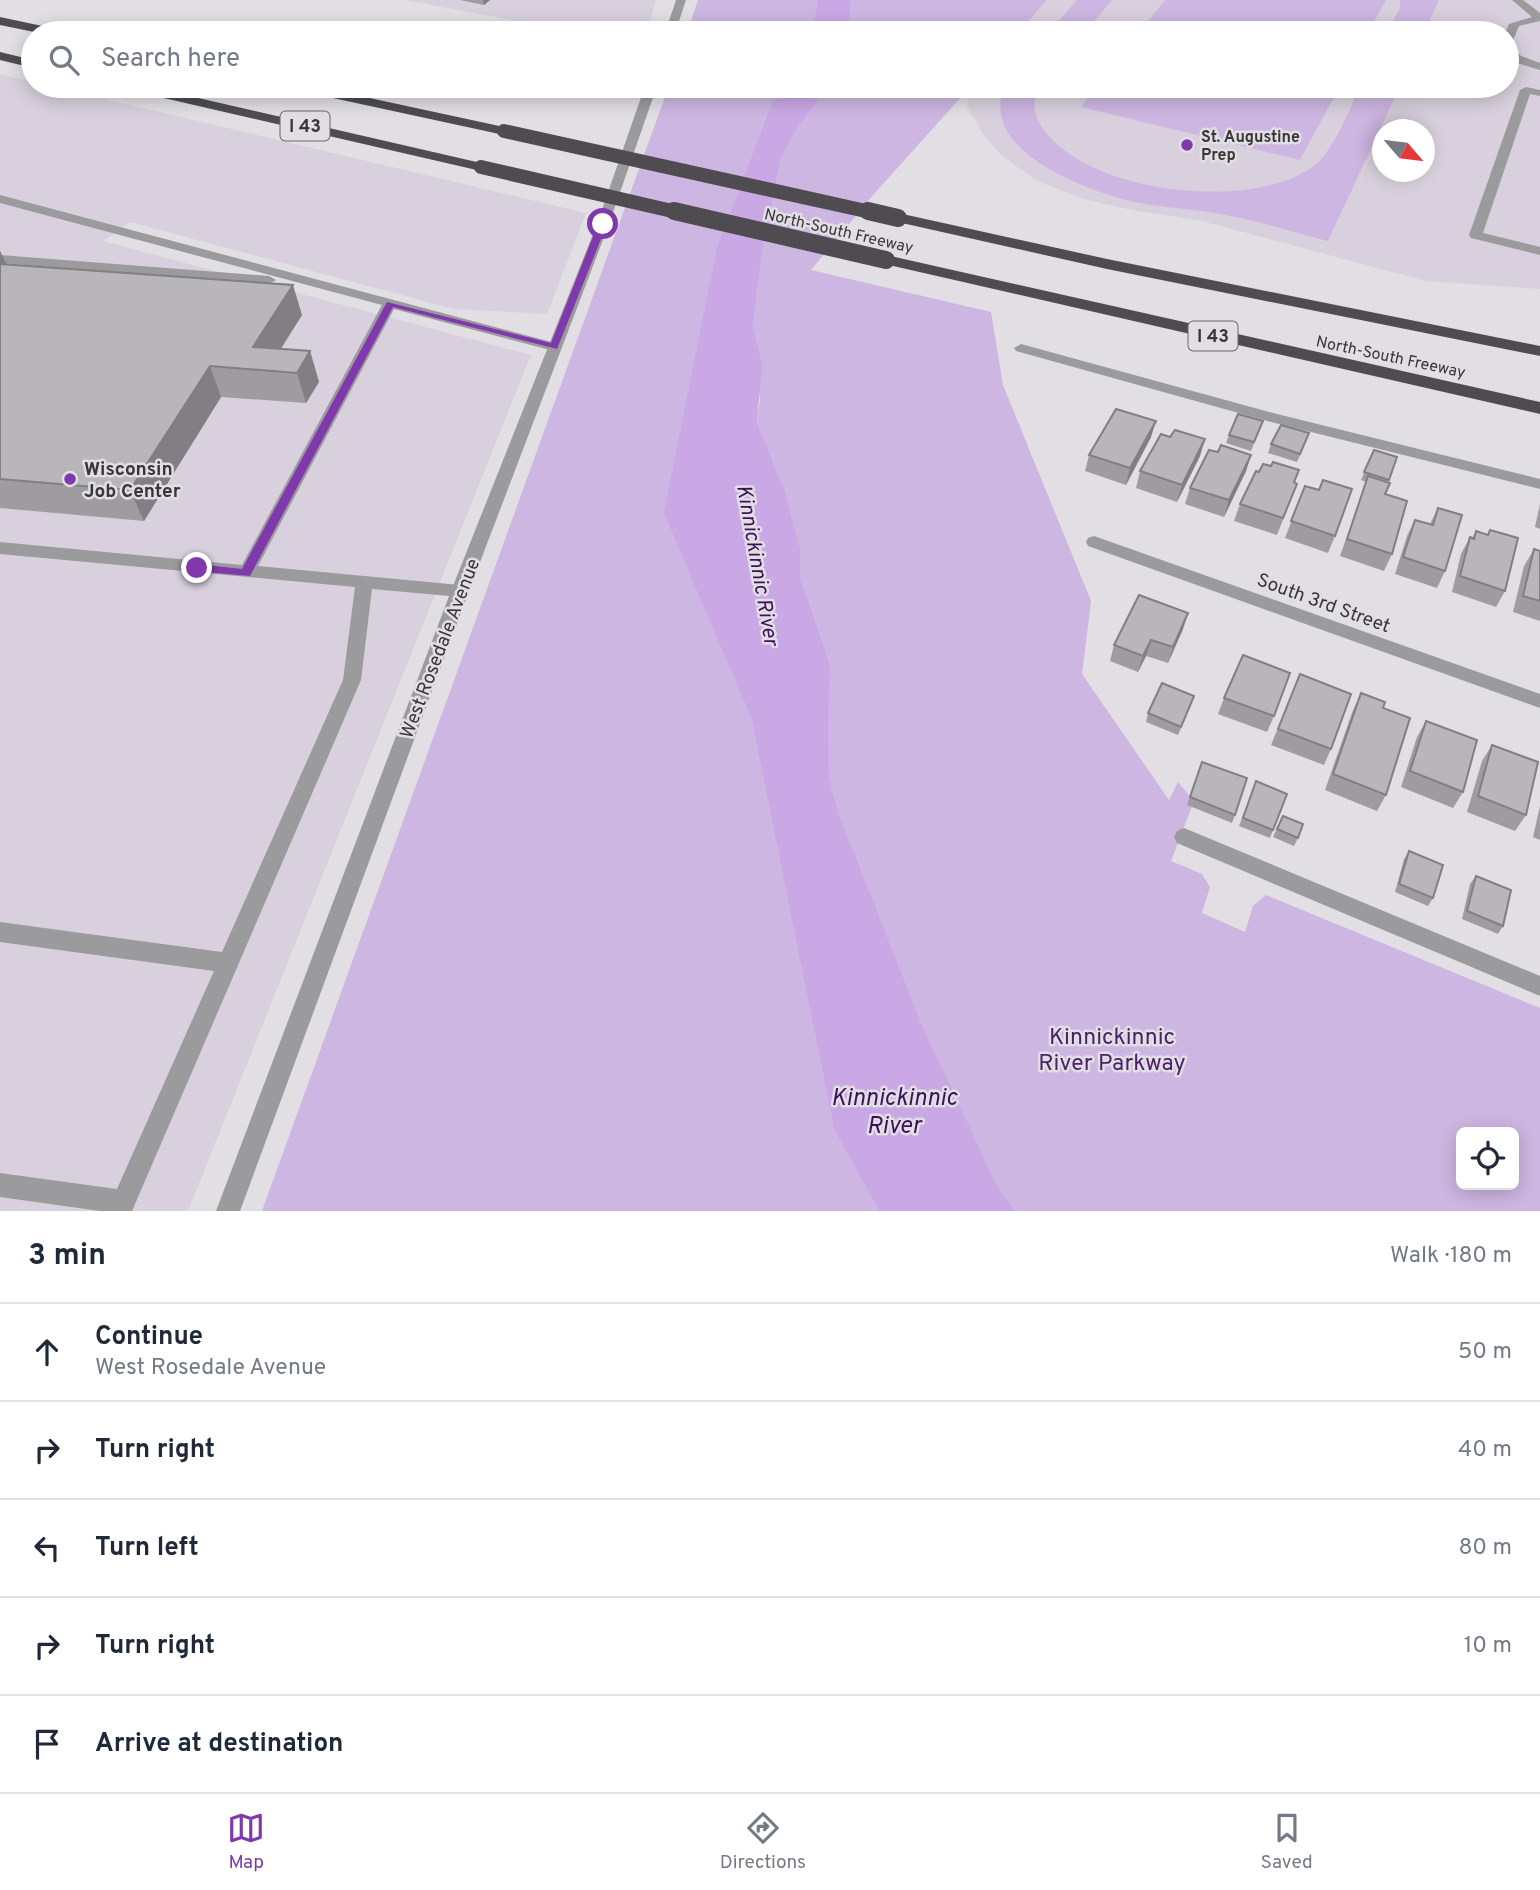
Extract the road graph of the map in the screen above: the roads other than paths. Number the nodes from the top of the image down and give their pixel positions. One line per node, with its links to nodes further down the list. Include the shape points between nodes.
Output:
1 (681, 0): 5 (street)
2 (1517, 0): 3 (street)
3 (1540, 18): 6 (street)
4 (0, 21): 7 (highway)
5 (674, 21)
6 (1519, 23)
7 (21, 26)
8 (0, 56): 10 (highway)
9 (1519, 60): 11 (street)
10 (21, 61)
11 (1540, 67)
12 (1540, 93): 17 (street, via 1526,90 1476,235)
13 (182, 98): 24 (highway, North-South Freeway / I 43, bridge)
14 (351, 98): 23 (highway, North-South Freeway / I 43, bridge, via 1107,264)
15 (647, 98): 21 (street, West Rosedale Avenue)
16 (0, 199): 19 (street)
17 (1540, 251)
18 (0, 258): 19 (street)
19 (316, 284): 20 (street)
20 (390, 304): 21 (street); 28 (street)
21 (554, 347): 30 (street, West Rosedale Avenue)
22 (1021, 348): 25 (street)
23 (1540, 351)
24 (1540, 408)
25 (1540, 484)
26 (1094, 542): 31 (street, South 3rd Street)
27 (0, 548): 28 (street)
28 (246, 573): 29 (street)
29 (363, 583): 30 (street); 34 (street, via 352,680)
30 (460, 591): 37 (street, West Rosedale Avenue)
31 (1540, 701)
32 (1184, 838): 35 (street)
33 (0, 932): 34 (street)
34 (229, 963): 36 (street, via 124,1202)
35 (1540, 986)
36 (0, 1185)
37 (228, 1211)

